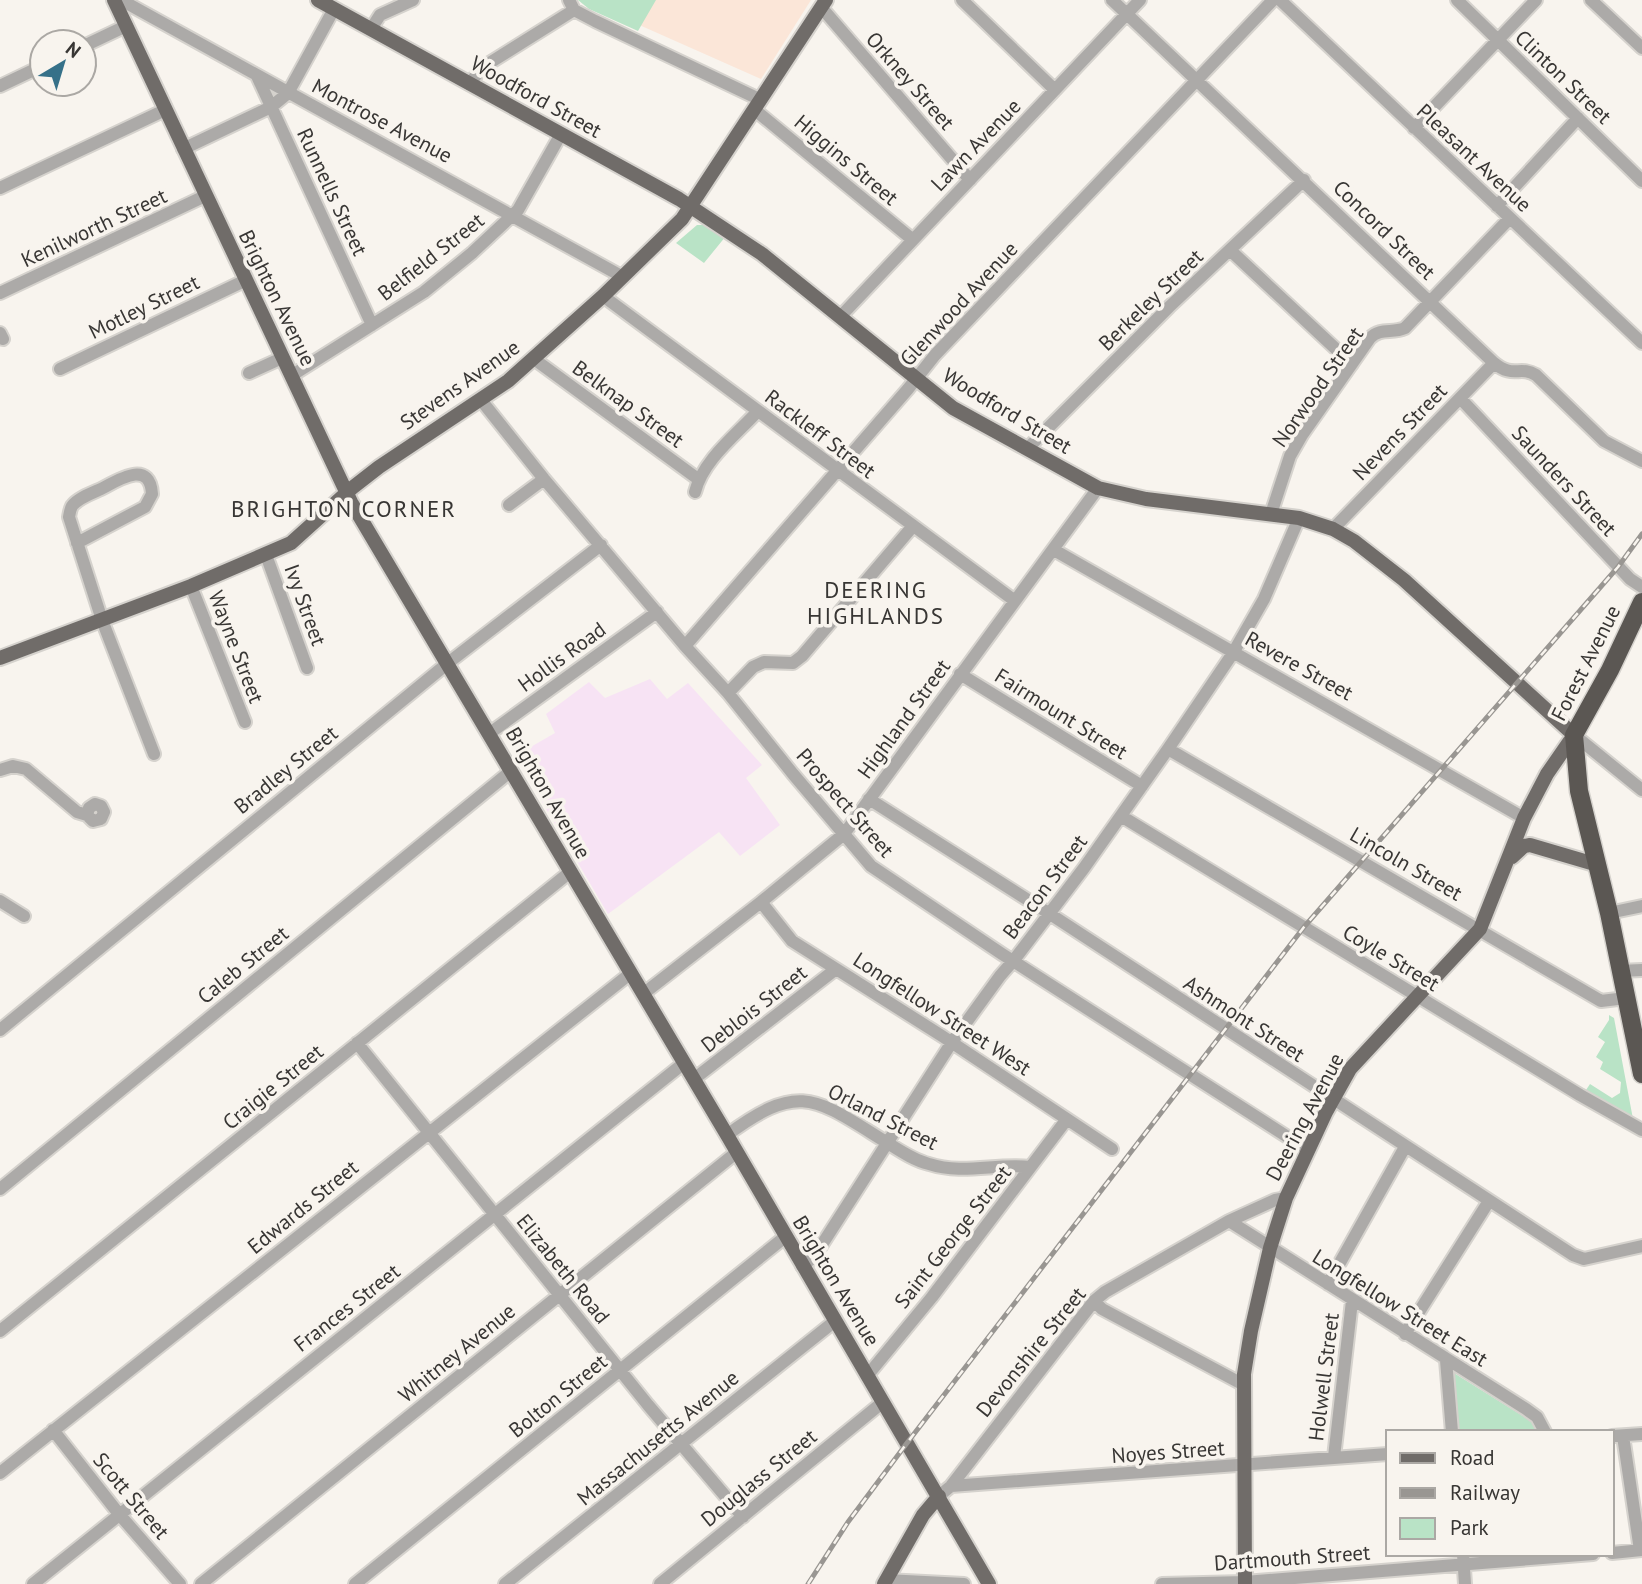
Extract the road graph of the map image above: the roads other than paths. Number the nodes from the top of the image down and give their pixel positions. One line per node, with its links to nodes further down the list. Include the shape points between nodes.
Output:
1 (114, 0): 17 (main road, Brighton Avenue)
2 (121, 0): 23 (street, Montrose Avenue)
3 (318, 0): 15 (main road, Woodford Street)
4 (414, 0): 18 (street, via 380,15)
5 (962, 0): 27 (street)
6 (1112, 0): 16 (street, Concord Street)
7 (1140, 0): 16 (street, Lawn Avenue)
8 (1273, 0): 24 (street, Glenwood Avenue)
9 (1280, 0): 33 (street, Pleasant Avenue)
10 (1457, 0): 20 (street, Clinton Street)
11 (1536, 0): 20 (street)
12 (1591, 0): 21 (street)
13 (824, 4): 29 (main road, Stevens Avenue); 36 (street, Orkney Street)
14 (571, 5): 25 (street, via 483,67); 29 (street, Higgins Street)
15 (334, 9): 18 (main road, Woodford Street); 28 (street)
16 (1127, 14): 24 (street, Concord Street); 27 (street, Lawn Avenue)
17 (126, 26): 19 (street); 31 (main road, Brighton Avenue)
18 (371, 29): 25 (main road, Woodford Street)
19 (98, 39)
20 (1498, 40): 32 (street, Clinton Street); 33 (street)
21 (1642, 48)
22 (28, 73): 26 (street)
23 (257, 76): 28 (street, Montrose Avenue); 30 (street, Runnells Street)
24 (1197, 81): 37 (street, Concord Street); 62 (street, Glenwood Avenue)
25 (469, 83): 34 (main road, Woodford Street)
26 (0, 86)
27 (1055, 90): 36 (street, Lawn Avenue)
28 (288, 93): 30 (street); 43 (street, Montrose Avenue)
29 (758, 105): 41 (main road, Stevens Avenue); 45 (street, Higgins Street)
30 (271, 107): 35 (street); 53 (street, Runnells Street)
31 (165, 110): 35 (main road, Brighton Avenue); 39 (street)
32 (1578, 118): 38 (street, Clinton Street); 42 (street)
33 (1414, 128): 42 (street, Pleasant Avenue)
34 (561, 134): 41 (main road, Woodford Street); 43 (street, Belfield Street)
35 (183, 149): 40 (main road, Brighton Avenue)
36 (970, 180): 45 (street, Lawn Avenue)
37 (1304, 180): 46 (street, Berkeley Street); 51 (street, Concord Street)
38 (1642, 181)
39 (0, 188)
40 (205, 196): 48 (main road, Brighton Avenue); 49 (street, Kenilworth Street)
41 (691, 206): 47 (main road, Stevens Avenue); 52 (main road, Woodford Street, via 762,254)
42 (1497, 206): 44 (street, Pleasant Avenue)
43 (514, 215): 47 (street, Montrose Avenue); 53 (street, Belfield Street, via 446,275)
44 (1510, 218): 51 (street, Norwood Street); 54 (street, Pleasant Avenue)
45 (913, 240): 52 (street, Lawn Avenue)
46 (1230, 250): 58 (street); 66 (street, Berkeley Street)
47 (623, 277): 50 (main road, Stevens Avenue)
48 (244, 281): 55 (main road, Brighton Avenue); 59 (street, Motley Street)
49 (0, 293)
50 (603, 296): 56 (main road, Stevens Avenue); 65 (street, Rackleff Street)
51 (1430, 302): 57 (street, Concord Street); 58 (street, Norwood Street, via 1405,328 1376,332)
52 (840, 317): 62 (main road, Woodford Street)
53 (372, 325): 61 (street, Belfield Street)
54 (1642, 343)
55 (282, 358): 60 (street); 61 (main road, Brighton Avenue)
56 (534, 359): 64 (main road, Stevens Avenue); 65 (street, Belknap Street, via 697,486)
57 (1494, 363): 63 (street, Nevens Street); 67 (street, Concord Street, via 1507,372 1530,371 1604,441)
58 (1352, 365): 73 (street, Norwood Street, via 1290,456)
59 (60, 369)
60 (249, 373)
61 (291, 376): 71 (main road, Brighton Avenue)
62 (915, 379): 66 (main road, Woodford Street, via 953,408); 68 (street, Glenwood Avenue)
63 (1460, 398): 76 (street, Nevens Street); 82 (street, Saunders Street)
64 (481, 400): 69 (street, Prospect Street); 71 (main road, Stevens Avenue)
65 (758, 411): 68 (street, Rackleff Street)
66 (1027, 449): 70 (main road, Woodford Street)
67 (1642, 461)
68 (838, 471): 75 (street, Rackleff Street); 87 (street, Glenwood Avenue)
69 (544, 480): 72 (street); 78 (street, Prospect Street)
70 (1098, 488): 73 (main road, Woodford Street, via 1146,499); 79 (street, Highland Street)
71 (346, 493): 80 (main road, Stevens Avenue, via 291,543); 90 (main road, Brighton Avenue)
72 (509, 505)
73 (1271, 514): 74 (main road, Woodford Street)
74 (1299, 518): 76 (main road, Woodford Street); 88 (street, Beacon Street, via 1264,598)
75 (913, 526): 83 (street, Rackleff Street); 93 (street, via 802,656 793,663 764,662 753,667)
76 (1333, 528): 96 (main road, Woodford Street, via 1404,580)
77 (78, 543): 77 (street, via 69,517 75,503 127,475 139,474 147,480 152,491 148,505); 86 (street)
78 (601, 545): 85 (street, Prospect Street); 90 (street, Bradley Street)
79 (1054, 550): 83 (street, Highland Street); 88 (street, Revere Street)
80 (266, 555): 81 (main road, Stevens Avenue); 91 (street, Ivy Street)
81 (191, 586): 86 (main road, Stevens Avenue); 94 (street, Wayne Street)
82 (1642, 587)
83 (1015, 601): 92 (street, Highland Street)
84 (1641, 609): 96 (highway, Forest Avenue)
85 (657, 612): 87 (street, Prospect Street); 95 (street, Hollis Road)
86 (102, 620): 89 (main road, Stevens Avenue); 98 (street)
87 (685, 646): 93 (street, Prospect Street)
88 (1233, 653): 97 (street, Beacon Street); 106 (street, Revere Street)
89 (0, 658)
90 (448, 663): 95 (main road, Brighton Avenue); 127 (street, Bradley Street)
91 (307, 668)
92 (960, 674): 101 (street, Fairmount Street); 103 (street, Highland Street)
93 (729, 693): 107 (street, Prospect Street)
94 (244, 722)
95 (490, 733): 100 (main road, Brighton Avenue)
96 (1574, 735): 102 (street, Woodford Street); 106 (main road, Deering Avenue, via 1547,774); 110 (highway, Forest Avenue, via 1579,791)
97 (1168, 749): 101 (street, Beacon Street); 118 (street, Lincoln Street)
98 (154, 754)
99 (0, 770): 104 (street, via 23,767 77,812)
100 (511, 771): 111 (main road, Brighton Avenue); 145 (street, Caleb Street)
101 (1142, 786): 105 (street, Beacon Street)
102 (1642, 790)
103 (869, 799): 107 (street, Highland Street); 116 (street, Ashmont Street)
104 (87, 814)
105 (1121, 816): 116 (street, Beacon Street); 125 (street, Coyle Street)
106 (1523, 822): 108 (street); 109 (main road, Deering Avenue)
107 (844, 834): 113 (street, Highland Street); 119 (street, Prospect Street, via 879,873)
108 (1530, 845): 109 (main road, via 1517,851); 110 (main road)
109 (1507, 864): 118 (main road, Deering Avenue)
110 (1598, 865): 115 (highway, Forest Avenue)
111 (570, 872): 123 (main road, Brighton Avenue); 129 (street, Craigie Street)
112 (0, 901): 117 (street)
113 (761, 902): 120 (street, Longfellow Street West, via 792,941); 124 (street, Highland Street)
114 (1642, 906): 115 (street)
115 (1609, 913): 122 (highway, Forest Avenue)
116 (1050, 914): 119 (street, Beacon Street); 134 (street, Ashmont Street)
117 (24, 916)
118 (1480, 929): 125 (main road, Deering Avenue); 126 (street, Lincoln Street, via 1601,1001)
119 (1014, 961): 128 (street, Beacon Street); 142 (street, Prospect Street)
120 (836, 969): 128 (street, Longfellow Street West); 133 (street, Deblois Street)
121 (1642, 970): 122 (street)
122 (1620, 971): 126 (highway, Forest Avenue)
123 (631, 973): 124 (main road, Brighton Avenue); 137 (street, Edwards Street)
124 (643, 994): 131 (main road, Brighton Avenue)
125 (1417, 996): 134 (main road, Deering Avenue, via 1363,1052); 136 (street, Coyle Street)
126 (1626, 998): 130 (highway, Forest Avenue)
127 (0, 1030)
128 (952, 1042): 135 (street, Longfellow Street West); 139 (street, Beacon Street)
129 (357, 1043): 137 (street, Elizabeth Road); 159 (street, Craigie Street)
130 (1640, 1053): 132 (highway, Forest Avenue)
131 (684, 1063): 133 (main road, Brighton Avenue); 148 (street, Frances Street)
132 (1642, 1074)
133 (694, 1079): 138 (main road, Brighton Avenue)
134 (1333, 1100): 140 (street, Ashmont Street); 142 (main road, Deering Avenue)
135 (1067, 1119): 141 (street, Longfellow Street West); 144 (street, Saint George Street)
136 (1642, 1130)
137 (428, 1132): 148 (street, Elizabeth Road); 166 (street, Edwards Street)
138 (727, 1135): 139 (street, Orland Street, via 760,1112 792,1100 821,1105); 143 (main road, Brighton Avenue)
139 (888, 1143): 144 (street, Orland Street, via 942,1168); 153 (street, Beacon Street, via 814,1257)
140 (1405, 1147): 147 (street, Ashmont Street); 154 (street)
141 (1112, 1149)
142 (1308, 1150): 146 (main road, Deering Avenue)
143 (737, 1152): 150 (main road, Brighton Avenue); 155 (street, Whitney Avenue)
144 (1030, 1167): 163 (street, Saint George Street)
145 (0, 1189)
146 (1286, 1198): 149 (street, Devonshire Street); 152 (main road, Deering Avenue)
147 (1489, 1201): 151 (street, Ashmont Street, via 1578,1258); 160 (street)
148 (495, 1215): 155 (street, Elizabeth Road); 178 (street, Frances Street)
149 (1229, 1222): 152 (street, Longfellow Street East); 156 (street, Devonshire Street)
150 (785, 1237): 153 (main road, Brighton Avenue); 162 (street, Bolton Street)
151 (1642, 1246)
152 (1270, 1248): 154 (street, Longfellow Street East); 164 (main road, Deering Avenue)
153 (802, 1266): 158 (main road, Brighton Avenue)
154 (1328, 1284): 157 (street, Longfellow Street East)
155 (559, 1295): 162 (street, Elizabeth Road); 188 (street, Whitney Avenue)
156 (1094, 1300): 164 (street, via 1102,1309); 176 (street, Devonshire Street)
157 (1352, 1301): 160 (street, Longfellow Street East); 173 (street, Holwell Street)
158 (835, 1321): 163 (main road, Brighton Avenue); 171 (street, Massachusetts Avenue)
159 (0, 1331)
160 (1405, 1334): 161 (street, Longfellow Street East)
161 (1446, 1360): 167 (street); 168 (street, Longfellow Street East, via 1537,1417)
162 (621, 1371): 171 (street, Elizabeth Road); 189 (street, Bolton Street)
163 (867, 1376): 165 (main road, Brighton Avenue)
164 (1244, 1385): 174 (main road, Deering Avenue)
165 (883, 1402): 177 (main road, Brighton Avenue); 179 (street, Douglass Street)
166 (53, 1430): 175 (street, Edwards Street); 178 (street, Scott Street)
167 (1452, 1430)
168 (1544, 1430)
169 (1642, 1434): 170 (street)
170 (1618, 1436): 180 (street)
171 (681, 1445): 179 (street, Elizabeth Road); 190 (street, Massachusetts Avenue)
172 (1386, 1454): 173 (street, Noyes Street)
173 (1334, 1457): 174 (street, Noyes Street)
174 (1245, 1465): 176 (street, Noyes Street); 185 (main road, Deering Avenue)
175 (0, 1473)
176 (951, 1486): 177 (street, Devonshire Street)
177 (939, 1496): 184 (main road); 193 (main road, Brighton Avenue)
178 (119, 1514): 186 (street, Frances Street); 187 (street, Scott Street)
179 (743, 1517): 191 (street, Douglass Street)
180 (1641, 1550): 181 (street)
181 (1614, 1553)
182 (1550, 1556): 183 (street, Dartmouth Street)
183 (1464, 1560): 185 (street, Dartmouth Street); 195 (street)
184 (885, 1582): 192 (street)
185 (1245, 1583): 194 (street, Dartmouth Street)
186 (33, 1584)
187 (180, 1584)
188 (201, 1584)
189 (355, 1584)
190 (505, 1584)
191 (660, 1584)
192 (964, 1584)
193 (989, 1584)
194 (1162, 1584)
195 (1465, 1584)

